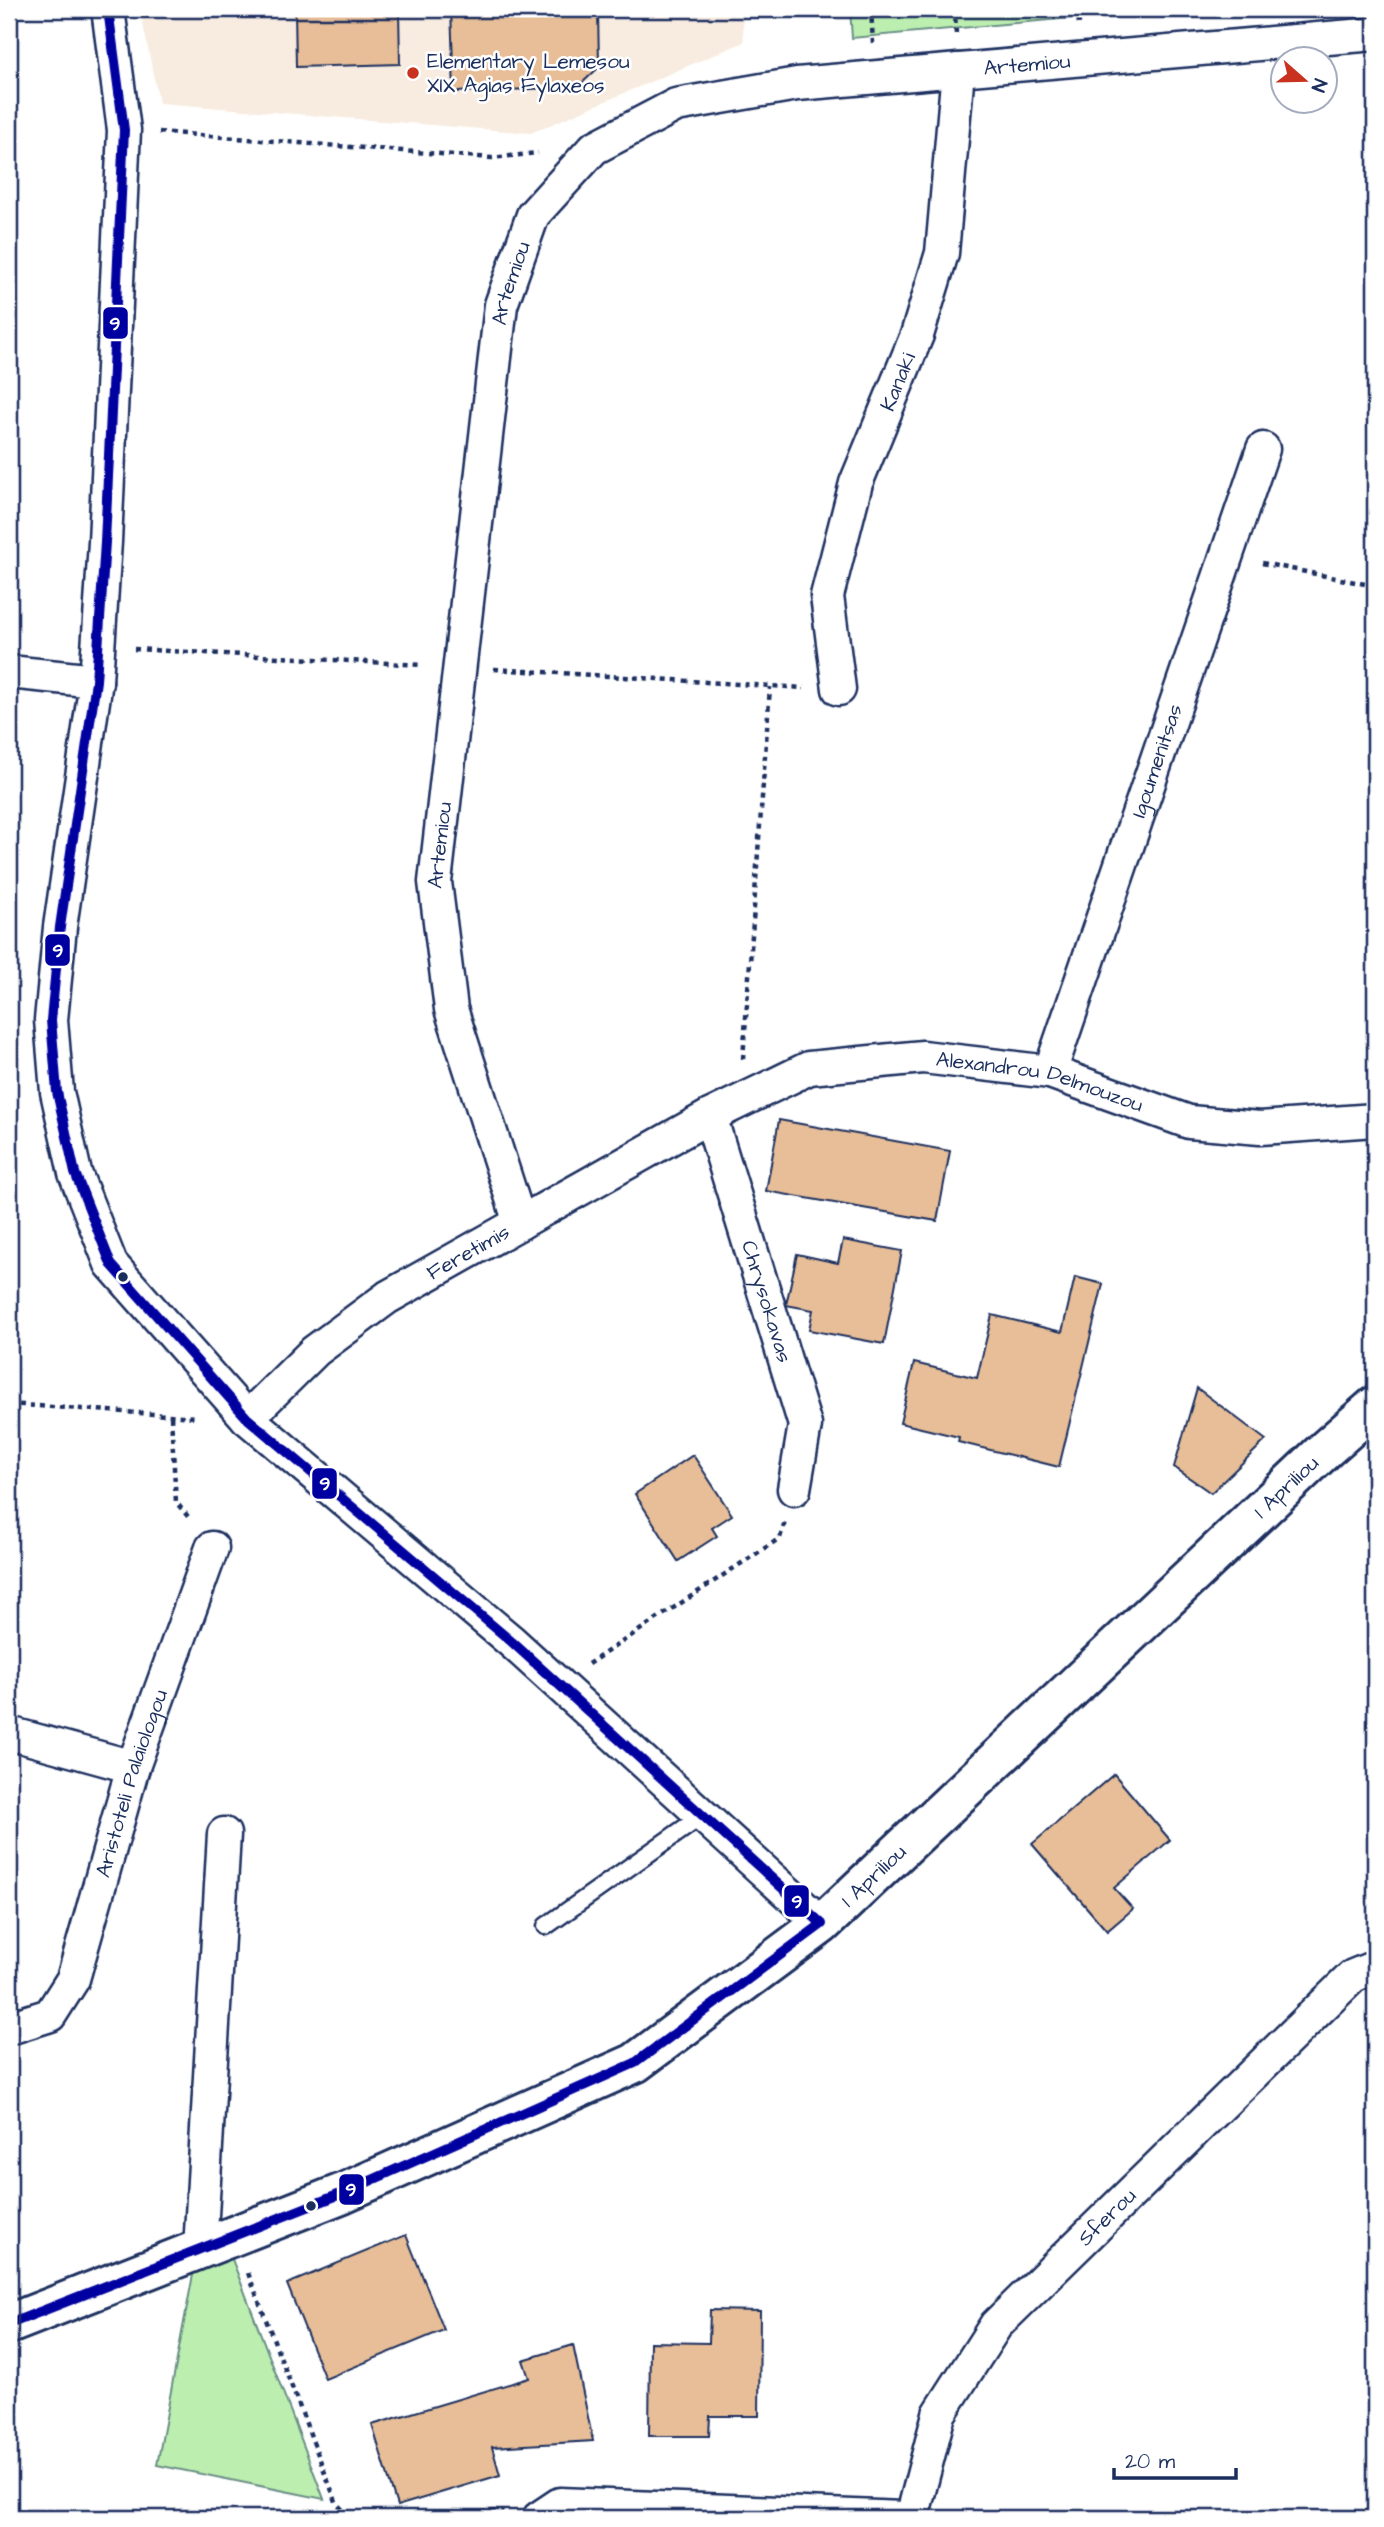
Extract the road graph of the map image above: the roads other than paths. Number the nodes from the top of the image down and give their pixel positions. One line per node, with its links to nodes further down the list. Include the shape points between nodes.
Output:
1 (108, 9): 6 (street, via 124,130)
2 (1375, 34): 3 (street, Artemiou)
3 (958, 70): 7 (street, Kanaki, via 942,253 918,335 856,483 827,596); 11 (street, Artemiou, via 797,84 676,105 594,148 533,215 501,305 435,882 451,1009)
4 (1263, 449): 8 (street, Igoumenitsas)
5 (9, 672): 6 (street)
6 (96, 681): 13 (street, via 51,1020 57,1092 75,1173 111,1264)
7 (839, 689)
8 (1050, 1072): 9 (street, Alexandrou Delmouzou, via 923,1056 809,1068); 10 (street, Alexandrou Delmouzou, via 1189,1122 1260,1128)
9 (710, 1116): 11 (street, Feretimis); 14 (street, Chrysokavas, via 805,1425)
10 (1375, 1120)
11 (520, 1223): 13 (street, Feretimis, via 388,1297 315,1351)
12 (1375, 1406): 20 (main road, 1 Apriliou)
13 (247, 1418): 18 (street, via 512,1642)
14 (794, 1489)
15 (212, 1548): 17 (street, Aristoteli Palaiologou)
16 (9, 1733): 17 (street)
17 (133, 1767): 23 (street, Aristoteli Palaiologou, via 73,1979 50,2015)
18 (703, 1815): 20 (street); 21 (lane)
19 (224, 1834): 24 (street)
20 (822, 1924): 24 (main road, 1 Apriliou, via 635,2063 343,2193)
21 (546, 1926)
22 (1375, 1967): 28 (street, Sferou, via 1353,1976 996,2325 939,2414)
23 (9, 2028)
24 (217, 2243): 25 (main road, 1 Apriliou)
25 (9, 2324)
26 (538, 2518): 27 (street, via 560,2504)
27 (903, 2518)
28 (912, 2518)

